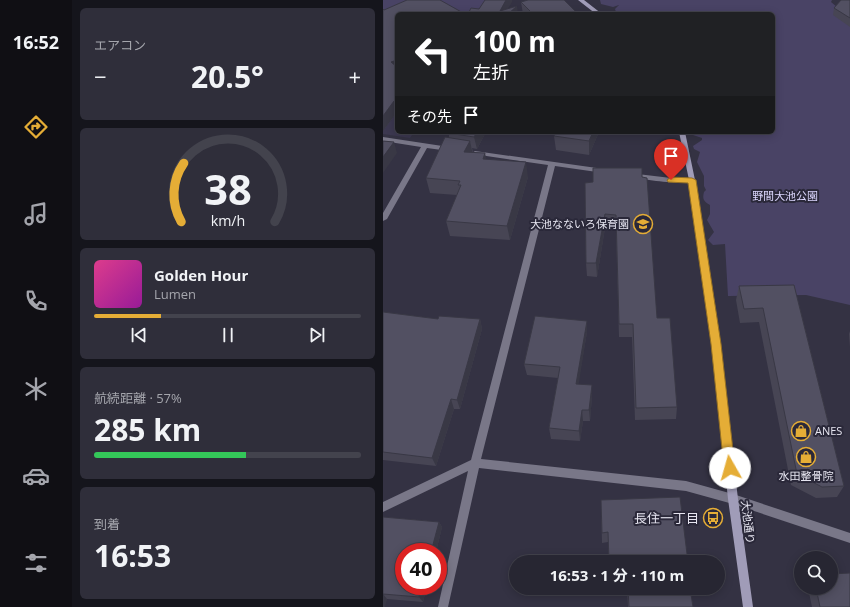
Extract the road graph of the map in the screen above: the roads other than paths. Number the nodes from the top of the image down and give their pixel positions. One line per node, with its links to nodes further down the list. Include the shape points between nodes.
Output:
1 (581, 0): 2 (street)
2 (596, 12)
3 (682, 134): 11 (street, 大池通り)
4 (383, 139): 5 (street)
5 (425, 145): 6 (street); 12 (street)
6 (455, 150)
7 (470, 152): 8 (street)
8 (552, 164): 9 (street); 13 (street)
9 (611, 172)
10 (626, 174): 11 (street)
11 (692, 180): 14 (street, 大池通り, via 716,344)
12 (383, 219)
13 (475, 463): 14 (street, via 686,486); 15 (street); 17 (street)
14 (733, 499): 16 (street); 18 (street, 大池通り)
15 (383, 507)
16 (850, 538)
17 (443, 607)
18 (748, 607)

